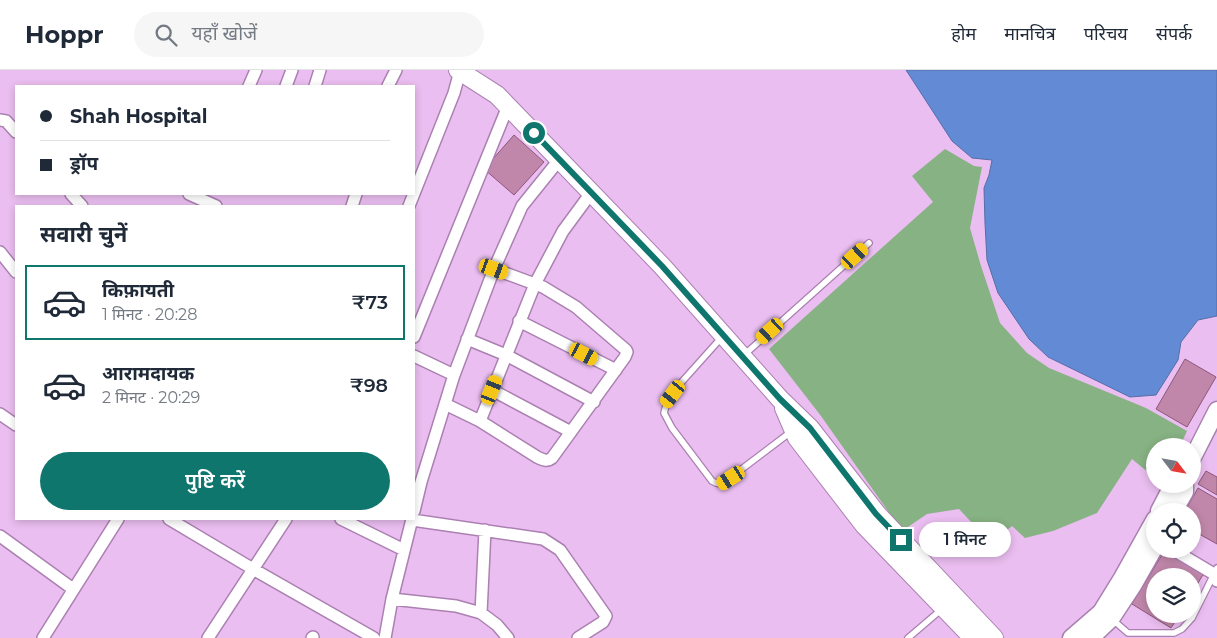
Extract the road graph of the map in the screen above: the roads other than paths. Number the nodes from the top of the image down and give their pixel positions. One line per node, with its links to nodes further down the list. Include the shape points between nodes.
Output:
1 (256, 70): 6 (street)
2 (292, 70): 7 (street)
3 (320, 70): 8 (street)
4 (396, 70): 9 (street)
5 (460, 70): 10 (main road); 14 (street)
6 (248, 85)
7 (286, 85)
8 (314, 85)
9 (388, 85)
10 (508, 106): 13 (main road); 26 (street)
11 (0, 120): 12 (street, via 6,121)
12 (15, 131)
13 (559, 160): 15 (main road); 22 (street, via 522,206)
14 (415, 191)
15 (591, 193): 24 (street, via 564,231); 27 (main road)
16 (72, 195): 18 (street)
17 (192, 195): 19 (street)
18 (81, 205)
19 (214, 205)
20 (869, 244): 31 (lane)
21 (0, 252): 23 (street)
22 (494, 269): 24 (street); 28 (street)
23 (15, 271)
24 (535, 284): 25 (street); 32 (street, via 576,307 626,350 626,358)
25 (520, 321): 29 (street); 32 (street)
26 (415, 335)
27 (723, 335): 31 (main road); 42 (lane, via 667,402 664,413 672,428 712,481 722,484)
28 (467, 339): 29 (street); 33 (street)
29 (506, 355): 34 (street); 36 (street)
30 (415, 356): 33 (street)
31 (742, 356): 35 (main road)
32 (616, 370): 36 (street)
33 (454, 375): 37 (street)
34 (492, 390): 40 (street); 43 (street)
35 (780, 399): 42 (main road); 54 (main road, via 810,428 876,514)
36 (594, 402): 43 (street)
37 (444, 404): 40 (street); 45 (street)
38 (1217, 410): 44 (main road)
39 (0, 414): 41 (street)
40 (480, 421): 43 (street, via 544,460 552,458)
41 (15, 424)
42 (794, 430): 54 (main road, via 864,525)
43 (571, 432)
44 (1201, 441)
45 (415, 505)
46 (415, 518): 52 (street)
47 (117, 520): 60 (street)
48 (171, 520): 58 (street)
49 (285, 520): 58 (street)
50 (343, 520): 55 (street)
51 (411, 520): 55 (street)
52 (485, 530): 63 (street); 71 (street, via 543,539 560,550 606,616 603,622)
53 (0, 536): 60 (street)
54 (895, 546): 62 (main road)
55 (404, 550): 61 (street)
56 (1146, 555): 64 (main road, via 1134,584)
57 (1188, 558): 59 (street)
58 (253, 569): 67 (street); 68 (street)
59 (1216, 574): 65 (lane, via 1192,618 1182,629 1174,633)
60 (73, 589): 66 (street)
61 (392, 599): 63 (street, via 456,606); 69 (street)
62 (950, 603): 72 (lane); 73 (main road); 74 (main road)
63 (481, 613): 70 (street)
64 (1106, 615): 65 (lane); 75 (main road); 76 (main road)
65 (1128, 635)
66 (43, 638)
67 (208, 638)
68 (374, 638)
69 (385, 638)
70 (508, 638)
71 (578, 638)
72 (908, 638)
73 (973, 638)
74 (994, 638)
75 (1071, 638)
76 (1092, 638)

